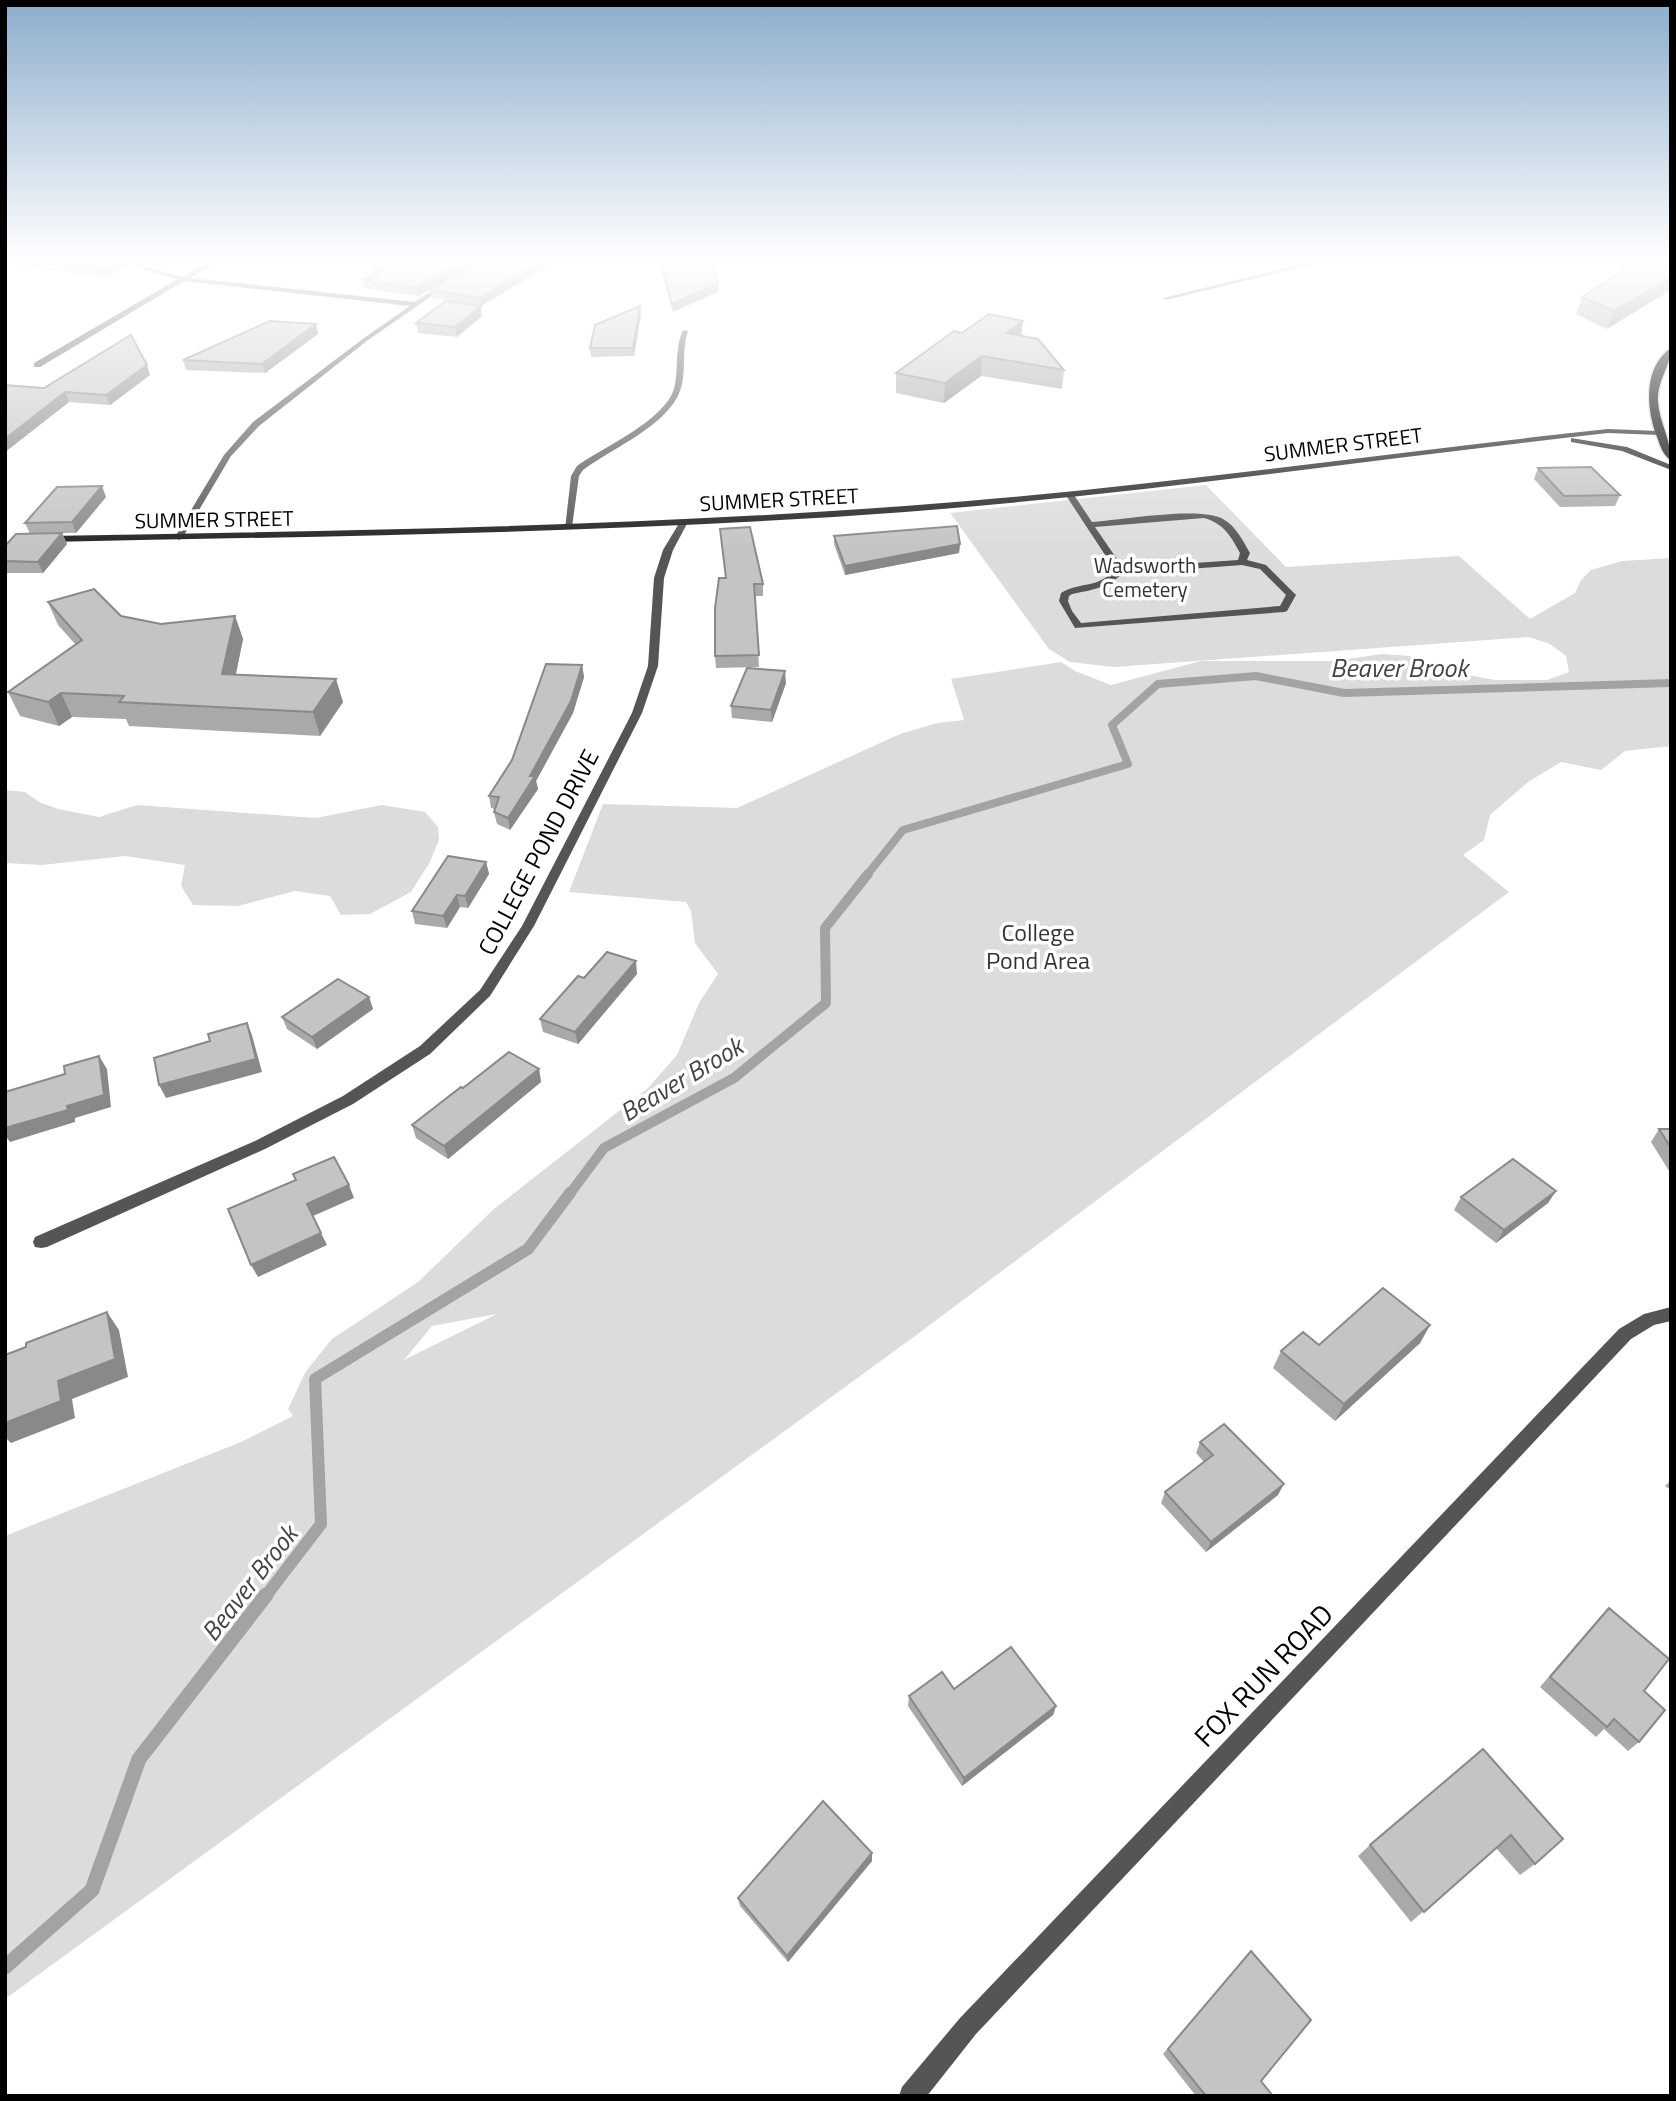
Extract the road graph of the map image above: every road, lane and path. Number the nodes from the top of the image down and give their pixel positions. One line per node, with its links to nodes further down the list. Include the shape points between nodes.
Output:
1 (52, 356): 5 (street)
2 (345, 356): 14 (street, via 256,424 228,455)
3 (678, 356): 13 (street, via 676,393 663,411 580,468)
4 (1667, 356): 6 (main road, via 1656,372 1652,395)
5 (37, 365)
6 (1659, 433): 7 (street, SUMMER STREET, via 1608,431); 8 (main road)
7 (1552, 437): 9 (street, SUMMER STREET, via 1624,449); 10 (street, SUMMER STREET)
8 (1671, 457)
9 (1671, 468)
10 (1069, 494): 11 (street, SUMMER STREET); 12 (street)
11 (684, 522): 13 (street, SUMMER STREET); 18 (street, COLLEGE POND DRIVE, via 659,578 653,667 637,713 528,926 485,993 425,1050 348,1100 247,1151)
12 (1089, 525): 16 (street, via 1204,515 1223,520 1232,529 1245,553); 17 (street)
13 (568, 527): 14 (street, SUMMER STREET)
14 (179, 537): 15 (street, SUMMER STREET)
15 (31, 540)
16 (1242, 562): 17 (street); 17 (street, via 1264,568 1291,595 1284,609 1078,626 1062,606 1063,597 1068,591 1108,582)
17 (1120, 571)
18 (41, 1242)
19 (1671, 1314): 20 (street, FOX RUN ROAD, via 1650,1319 1625,1334 968,2026)
20 (911, 2096)

